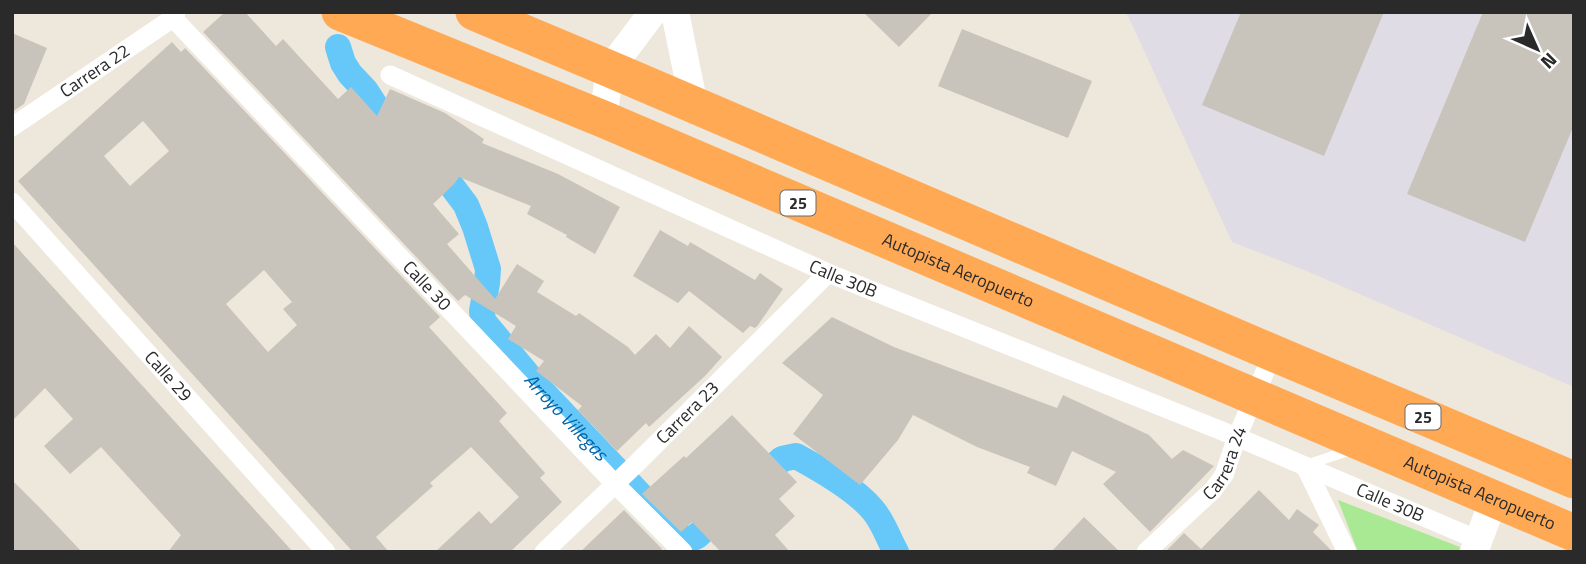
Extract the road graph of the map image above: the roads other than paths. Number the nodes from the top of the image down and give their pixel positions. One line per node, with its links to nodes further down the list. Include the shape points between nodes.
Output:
1 (340, 12): 9 (highway, Autopista Aeropuerto / 25)
2 (474, 12): 6 (highway, 25)
3 (653, 12): 6 (street)
4 (675, 12): 8 (street)
5 (174, 15): 10 (street, Carrera 22); 19 (street, Calle 30)
6 (610, 69): 8 (highway, 25); 9 (street)
7 (390, 75): 12 (street, Calle 30B)
8 (694, 106): 13 (highway, 25)
9 (603, 119): 14 (highway, Autopista Aeropuerto / 25)
10 (12, 127)
11 (12, 202): 23 (street, Calle 29)
12 (828, 273): 15 (street, Calle 30B); 19 (street, Carrera 23)
13 (1273, 353): 14 (street, Carrera 24); 18 (highway, 25)
14 (1255, 398): 15 (street, Carrera 24); 16 (highway, Autopista Aeropuerto / 25)
15 (1237, 437): 17 (street, Calle 30B); 26 (street, Carrera 24, via 1224,475 1213,490)
16 (1366, 445): 17 (lane); 20 (highway, Autopista Aeropuerto / 25)
17 (1305, 466): 22 (street, Calle 30B); 27 (street)
18 (1574, 480)
19 (617, 482): 24 (street, Carrera 23); 25 (street, Calle 30)
20 (1494, 499): 21 (highway, Autopista Aeropuerto / 25); 22 (street)
21 (1574, 533)
22 (1476, 546)
23 (326, 552)
24 (544, 552)
25 (683, 552)
26 (1146, 552)
27 (1347, 552)

